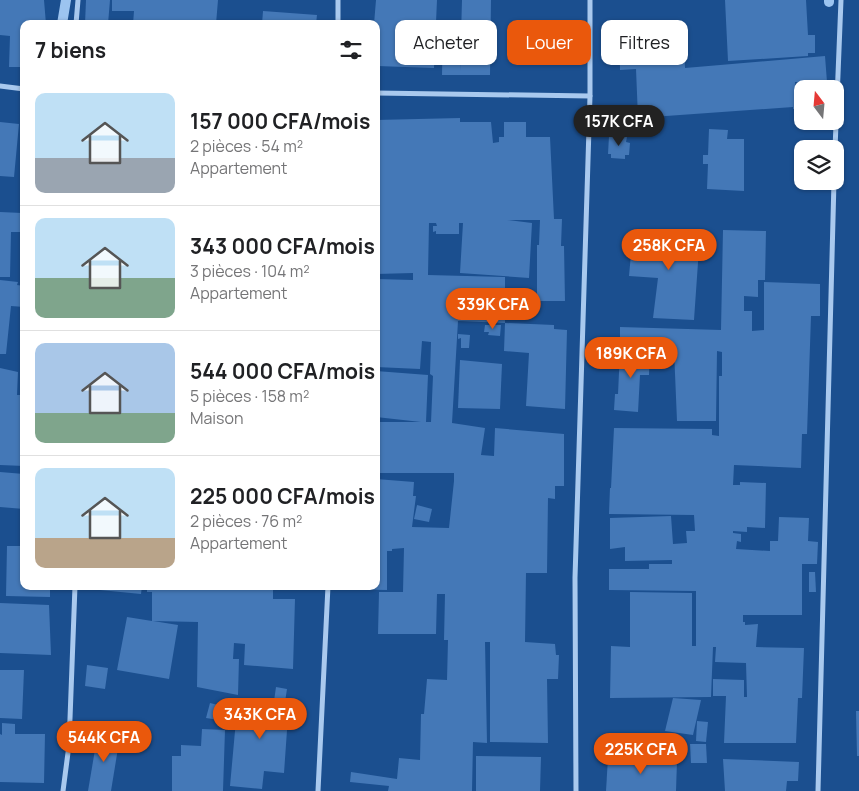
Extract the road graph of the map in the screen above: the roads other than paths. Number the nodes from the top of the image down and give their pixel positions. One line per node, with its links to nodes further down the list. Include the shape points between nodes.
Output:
1 (78, 0): 5 (street)
2 (338, 0): 6 (street)
3 (590, 0): 10 (street)
4 (841, 0): 11 (street)
5 (76, 20)
6 (338, 20)
7 (0, 86): 8 (street)
8 (20, 88)
9 (380, 93): 10 (street)
10 (590, 96): 17 (street, via 575,578)
11 (835, 140)
12 (834, 190): 18 (street)
13 (75, 590): 15 (street, via 69,745)
14 (328, 590): 16 (street)
15 (63, 791)
16 (318, 791)
17 (576, 791)
18 (818, 791)

